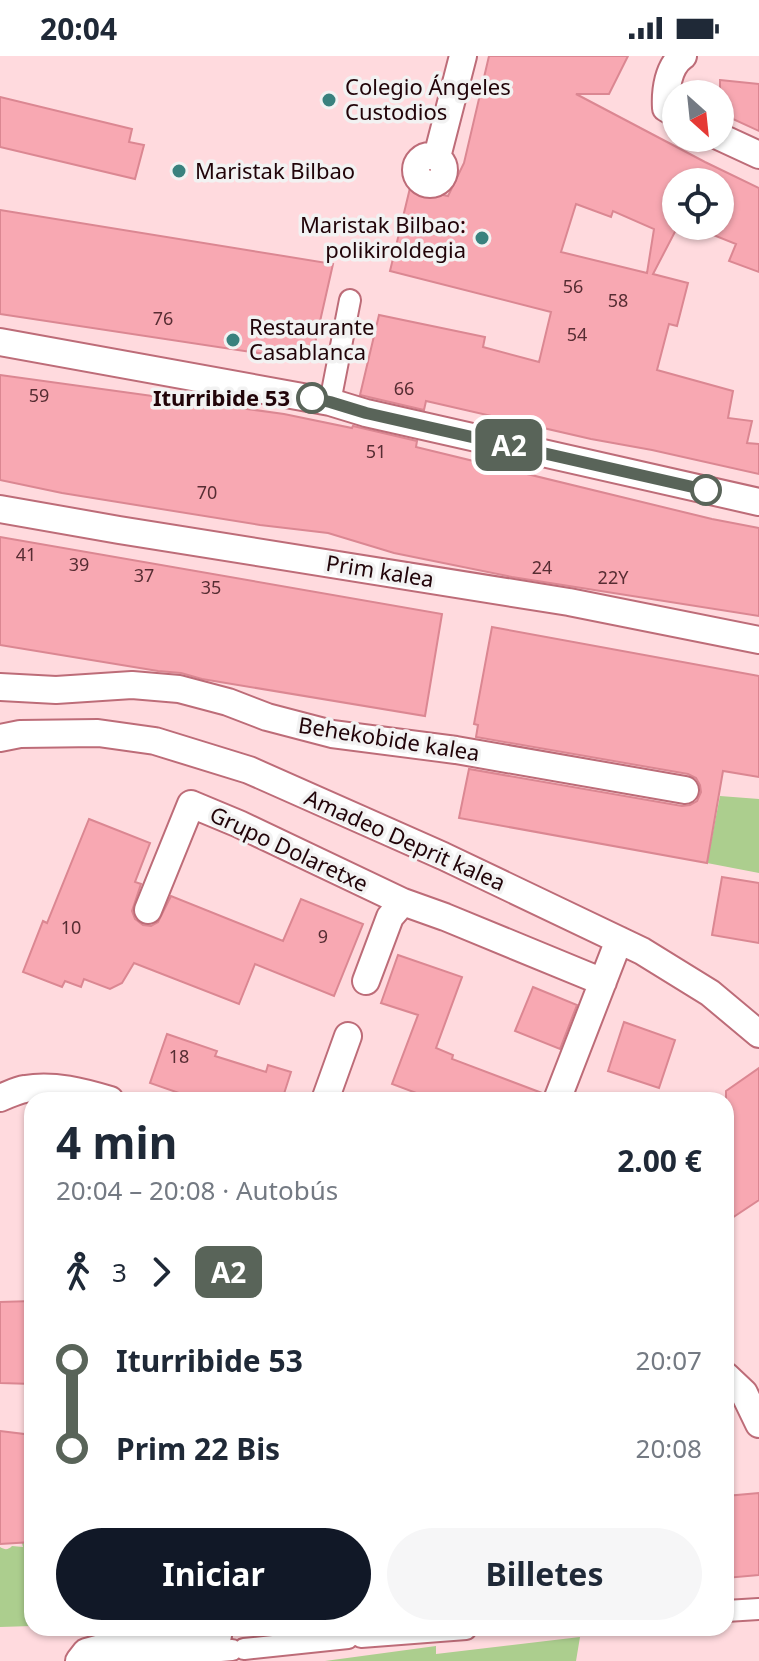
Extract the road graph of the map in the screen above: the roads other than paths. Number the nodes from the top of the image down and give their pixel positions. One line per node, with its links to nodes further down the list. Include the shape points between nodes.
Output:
1 (463, 56): 6 (street)
2 (683, 56): 3 (street)
3 (669, 80)
4 (734, 143): 5 (street)
5 (759, 155)
6 (437, 157)
7 (350, 300): 9 (street)
8 (0, 342): 9 (street)
9 (330, 402): 10 (street)
10 (759, 502)
11 (0, 509): 12 (street, Prim kalea, via 569,602)
12 (759, 640)
13 (0, 687): 15 (street, Behekobide kalea, via 179,689 332,734)
14 (7, 733): 18 (street, Amadeo Deprit kalea, via 98,733 155,741 249,770)
15 (685, 790)
16 (403, 902): 17 (street, Grupo Dolaretxe, via 191,804); 19 (street, via 390,917); 20 (street, Grupo Dolaretxe)
17 (148, 910)
18 (619, 940): 20 (street); 21 (street, Amadeo Deprit kalea, via 710,993)
19 (366, 981)
20 (603, 982): 25 (street)
21 (759, 1034)
22 (348, 1036): 24 (street)
23 (82, 1092): 26 (street, via 24,1089)
24 (328, 1092)
25 (560, 1092)
26 (0, 1098)
27 (734, 1384): 28 (street)
28 (759, 1424)
29 (759, 1609): 30 (street)
30 (734, 1611)
31 (218, 1636): 33 (street, via 119,1643 86,1652)
32 (380, 1636): 34 (street)
33 (79, 1661)
34 (107, 1661)

